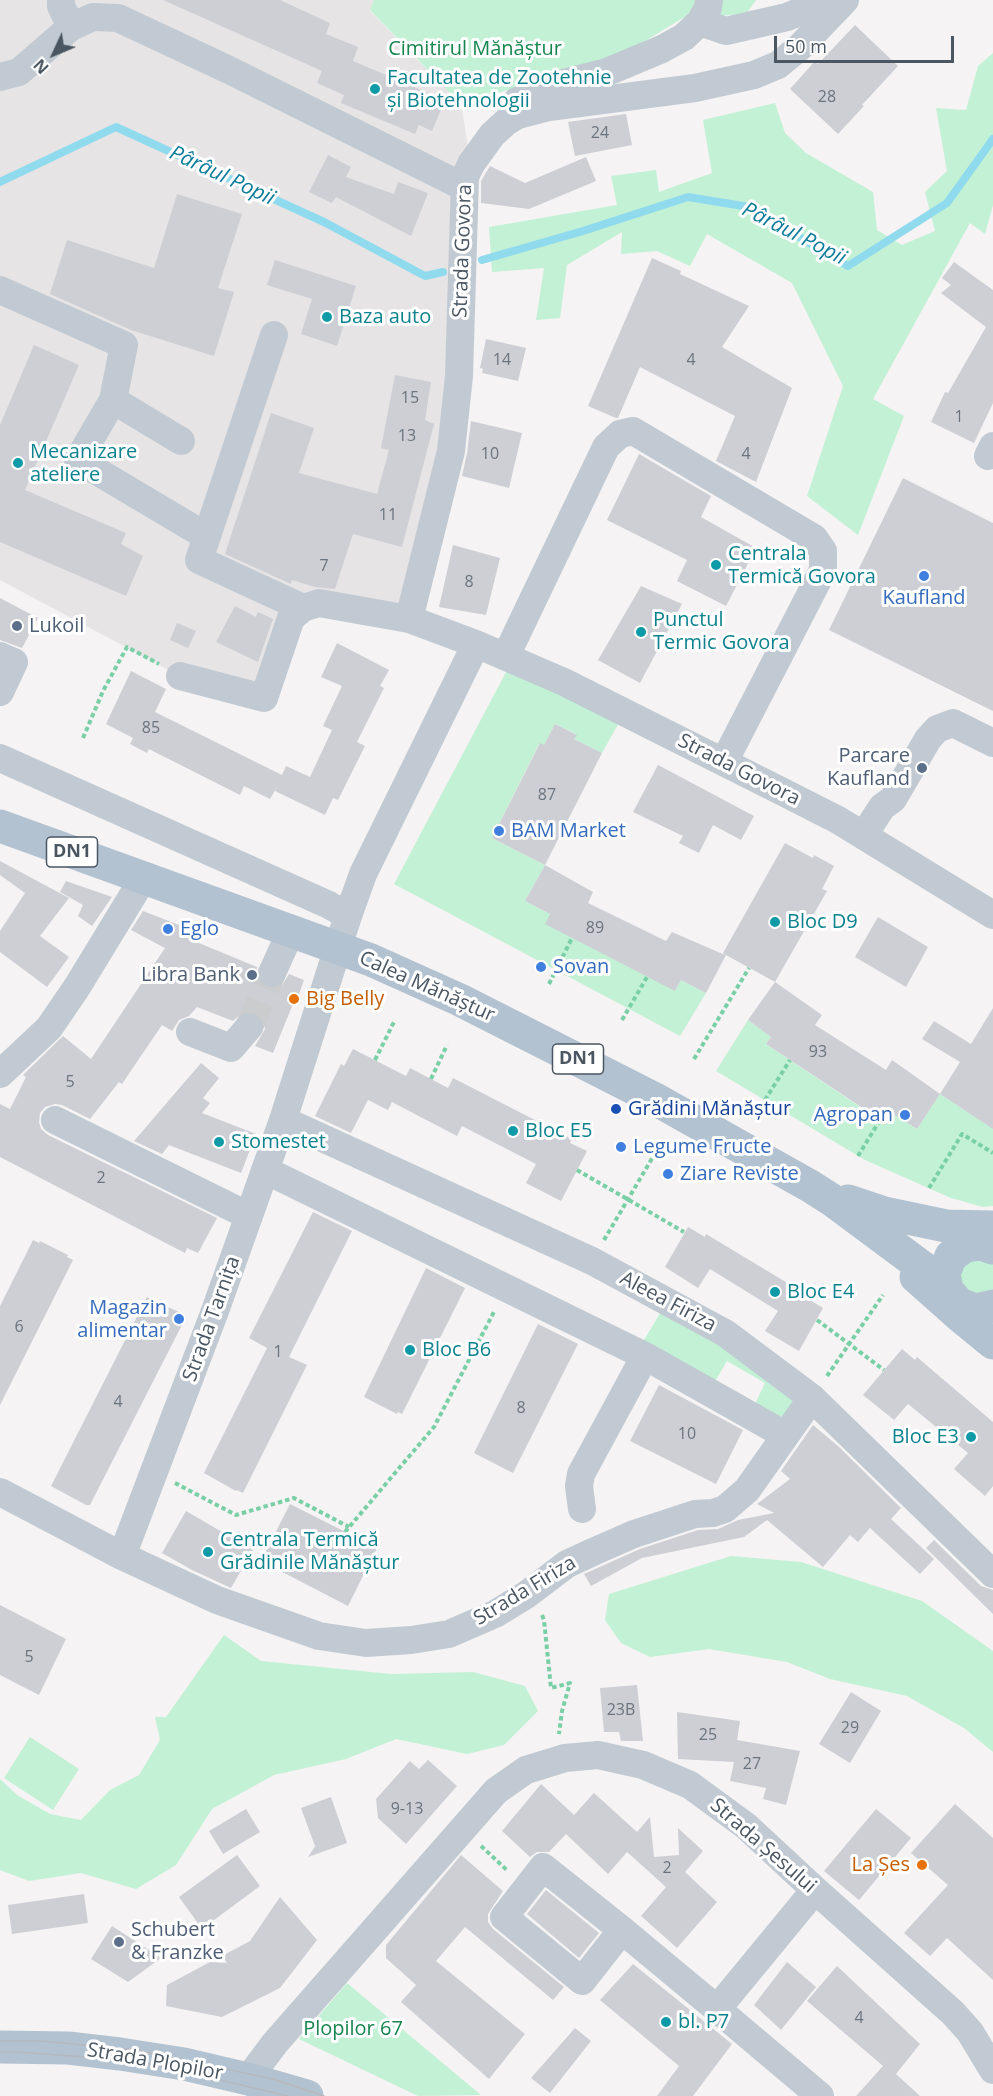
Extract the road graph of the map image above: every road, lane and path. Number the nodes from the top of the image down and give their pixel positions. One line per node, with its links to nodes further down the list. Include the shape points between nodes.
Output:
1 (61, 0): 5 (street)
2 (827, 0): 4 (street, via 787,17 726,31)
3 (844, 0): 8 (street, Strada Govora, via 800,47 778,65 754,75 518,115 492,135)
4 (704, 11): 8 (street, via 684,37 644,58 559,84 491,113 475,130)
5 (71, 27): 6 (street, via 19,72); 8 (street, via 93,17 118,18)
6 (0, 77)
7 (359, 153): 8 (street)
8 (466, 184): 15 (street, Strada Govora, via 459,376 451,451)
9 (0, 290): 11 (street, via 124,345)
10 (274, 335): 13 (street)
11 (113, 400): 12 (street); 13 (street, via 78,460)
12 (181, 441)
13 (206, 536): 14 (street, via 199,560)
14 (303, 608): 15 (street, via 319,603); 19 (street, via 291,618 264,698)
15 (409, 619): 16 (street, Strada Govora)
16 (476, 644): 18 (street, Strada Govora); 29 (street, via 363,874)
17 (0, 656): 20 (street, via 14,662)
18 (506, 656): 24 (street, Strada Govora); 24 (street, via 606,447 620,434 633,431 814,538 823,551 823,570)
19 (180, 676): 21 (path, via 127,647)
20 (0, 692)
21 (83, 738)
22 (993, 743): 26 (street, via 953,723 937,729 893,799 882,807)
23 (1, 759): 29 (street)
24 (724, 762): 26 (street, Strada Govora)
25 (0, 826): 27 (main road, Calea Mănăștur / DN1)
26 (864, 836): 28 (street, Strada Govora)
27 (144, 878): 30 (main road, Calea Mănăștur / DN1); 45 (street, via 48,1028)
28 (993, 915)
29 (348, 916): 32 (street)
30 (291, 931): 32 (main road, Calea Mănăștur / DN1); 34 (street)
31 (572, 938): 36 (path)
32 (338, 948): 49 (street, Strada Tarnița); 57 (main road, Calea Mănăștur / DN1, via 460,1000 575,1058)
33 (749, 968): 42 (path)
34 (272, 973)
35 (647, 977): 38 (path)
36 (549, 984)
37 (395, 1020): 43 (path)
38 (622, 1020)
39 (249, 1027): 40 (street, via 231,1048)
40 (190, 1032)
41 (447, 1045): 46 (path)
42 (694, 1059)
43 (375, 1060)
44 (790, 1060): 47 (path)
45 (0, 1074)
46 (431, 1079)
47 (765, 1100)
48 (55, 1120): 59 (street)
49 (283, 1120): 54 (street, Strada Tarnița); 62 (street, Aleea Firiza)
50 (880, 1120): 53 (path)
51 (993, 1153): 56 (path, via 962,1134)
52 (654, 1155): 58 (path)
53 (858, 1156)
54 (265, 1170): 59 (street, Strada Tarnița); 64 (street)
55 (577, 1170): 58 (path)
56 (929, 1188)
57 (821, 1193): 61 (main road, via 946,1226); 63 (main road, Calea Mănăștur / DN1); 69 (main road)
58 (628, 1199): 60 (path); 62 (path)
59 (249, 1216): 74 (street, Strada Tarnița)
60 (684, 1233)
61 (986, 1241): 63 (main road, via 951,1256 944,1273)
62 (592, 1261): 72 (street, Aleea Firiza, via 725,1333)
63 (945, 1284): 66 (main road, Calea Mănăștur / DN1, via 954,1300)
64 (507, 1288): 70 (street); 77 (path, via 434,1427)
65 (883, 1295): 68 (path)
66 (985, 1315)
67 (817, 1320): 68 (path)
68 (850, 1343): 71 (path); 72 (path)
69 (993, 1343)
70 (645, 1356): 73 (street); 76 (street, via 581,1474)
71 (884, 1370)
72 (812, 1398): 73 (street, Strada Firiza); 80 (street, Aleea Firiza)
73 (785, 1435): 81 (street, Strada Firiza, via 747,1490 725,1509 695,1514 634,1534 567,1564)
74 (154, 1472): 77 (path, via 236,1515 294,1498); 79 (street, Strada Tarnița)
75 (0, 1492): 79 (street)
76 (582, 1509)
77 (349, 1527): 78 (path)
78 (345, 1532)
79 (122, 1556): 81 (street, Strada Firiza, via 217,1600 319,1635 366,1643 449,1634)
80 (991, 1567)
81 (526, 1595): 82 (path, via 544,1620 551,1688 570,1683 559,1731)
82 (565, 1758): 83 (street, Strada Șesului, via 526,1770 511,1780); 85 (street, Strada Șesului, via 609,1757 643,1765 690,1785 746,1826)
83 (462, 1829): 84 (path); 90 (street, Strada Șesului, via 274,2043)
84 (527, 1888): 86 (street, via 543,1867); 86 (street, via 504,1917 582,1981)
85 (815, 1890): 87 (street); 89 (street, Strada Șesului, via 953,2013 970,2032)
86 (622, 1930): 87 (street)
87 (717, 2009): 92 (street)
88 (0, 2048): 90 (main road, Strada Plopilor, via 68,2048 120,2054)
89 (993, 2070)
90 (248, 2079): 91 (main road, Strada Plopilor)
91 (307, 2096)
92 (820, 2096)

